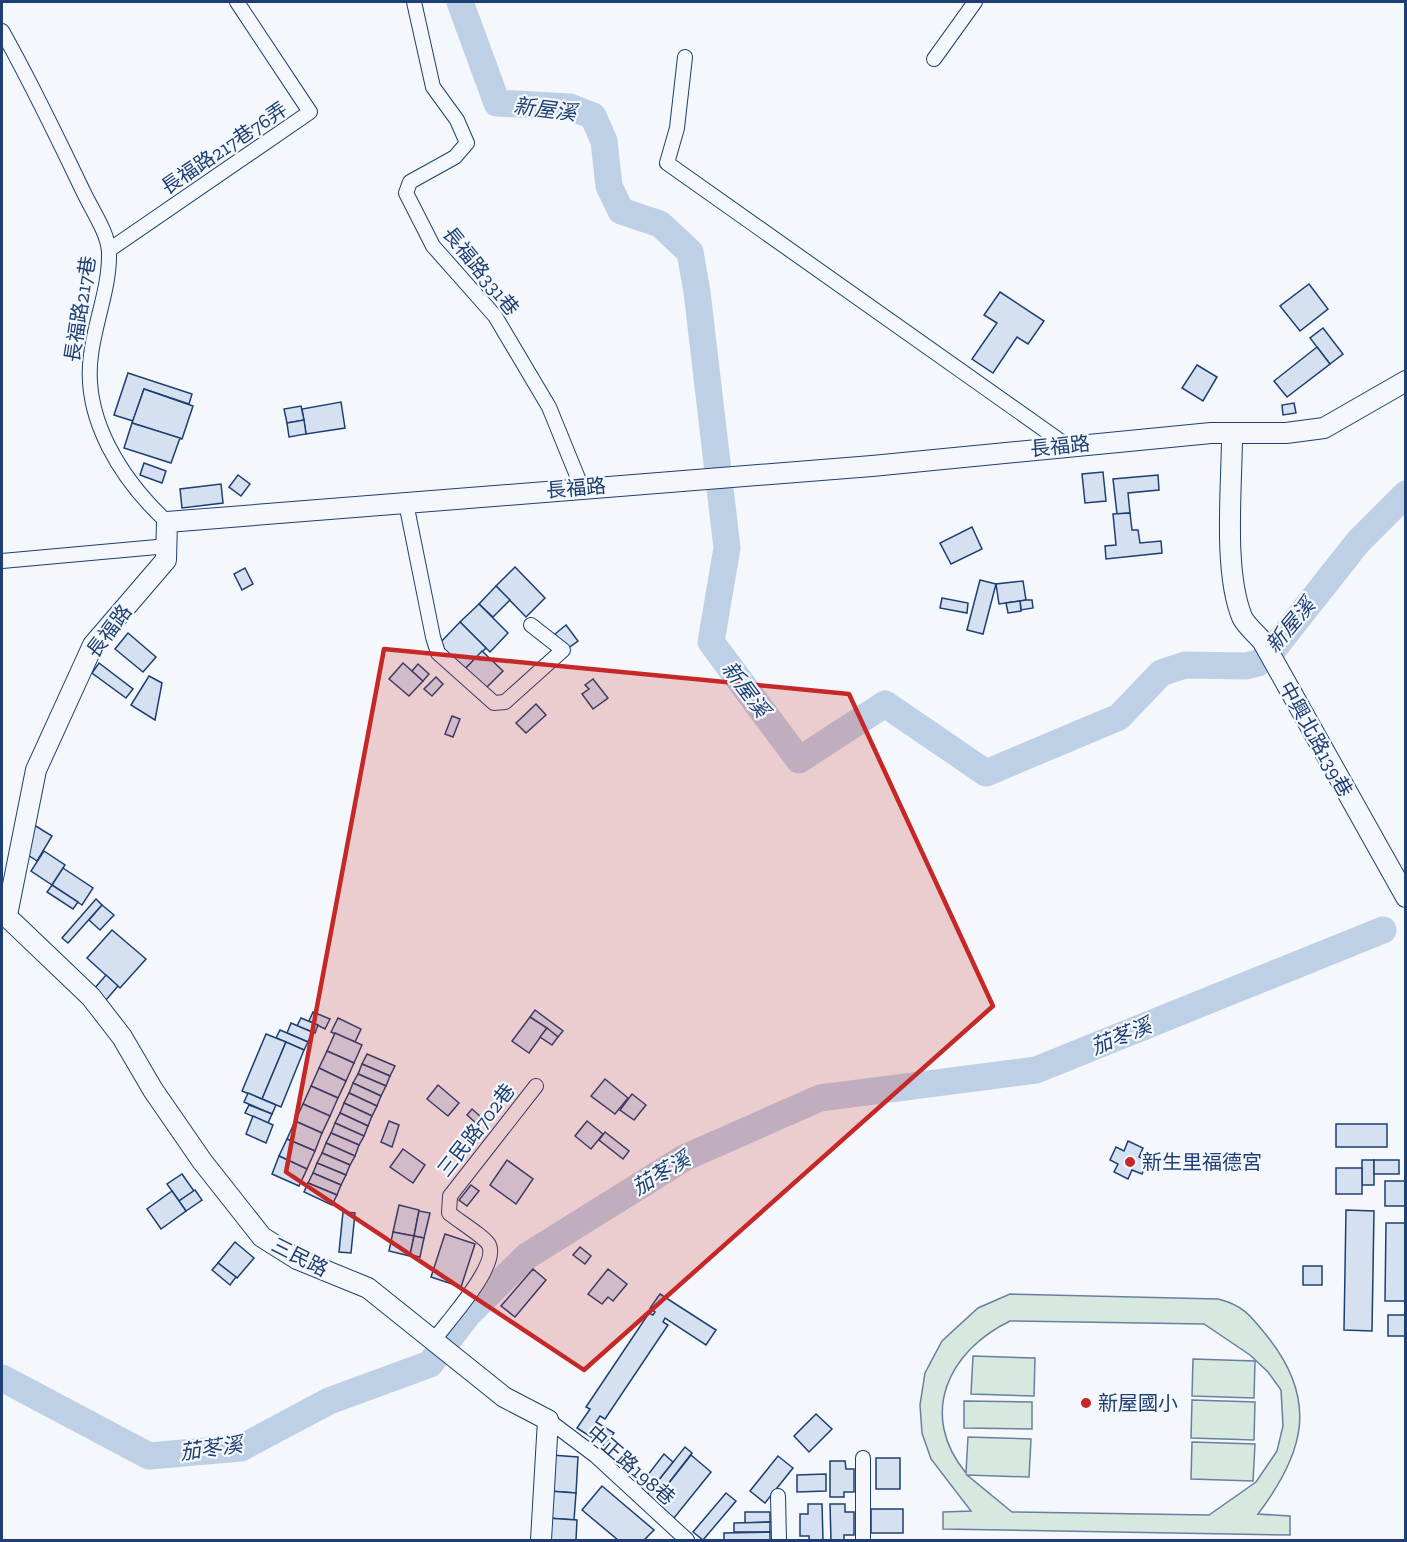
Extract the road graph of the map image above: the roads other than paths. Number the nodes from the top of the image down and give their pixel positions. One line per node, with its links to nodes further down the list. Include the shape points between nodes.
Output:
1 (237, 2): 7 (street, 長福路217巷76弄, via 310,112)
2 (414, 2): 11 (street, 長福路331巷, via 433,87 457,120 467,143 455,157 410,182 406,193 433,246 495,316 549,407)
3 (975, 2): 6 (street)
4 (2, 31): 7 (street, 長福路217巷)
5 (686, 57): 10 (street, via 677,128 667,163)
6 (934, 59)
7 (109, 250): 13 (street, 長福路217巷, via 91,354 88,384 92,406 106,441 141,497)
8 (1406, 381): 9 (street, 長福路, via 1324,428)
9 (1232, 435): 10 (street, 長福路, via 1211,433); 17 (street, 中興北路139巷, via 1232,555 1235,592 1243,619 1263,642)
10 (1066, 445): 11 (street, 長福路, via 872,466)
11 (582, 488): 12 (street, 長福路)
12 (406, 503): 13 (street, 長福路); 16 (street, via 438,653 494,703 505,702 562,650)
13 (167, 522): 14 (street, 長福路)
14 (168, 546): 15 (street); 18 (street, 長福路, via 166,560 93,645 36,770)
15 (2, 561)
16 (531, 625)
17 (1406, 897)
18 (4, 913): 20 (street, 三民路, via 91,997 122,1037 202,1161 262,1237 297,1259 368,1288)
19 (536, 1086): 20 (street, 三民路702巷, via 450,1196 449,1213 488,1243 491,1254 486,1270)
20 (439, 1345): 21 (street, 三民路, via 504,1397)
21 (548, 1420): 24 (street); 25 (street, 中正路198巷, via 596,1456)
22 (863, 1458): 27 (street)
23 (778, 1496): 26 (street)
24 (542, 1540)
25 (687, 1540)
26 (779, 1540)
27 (863, 1540)

